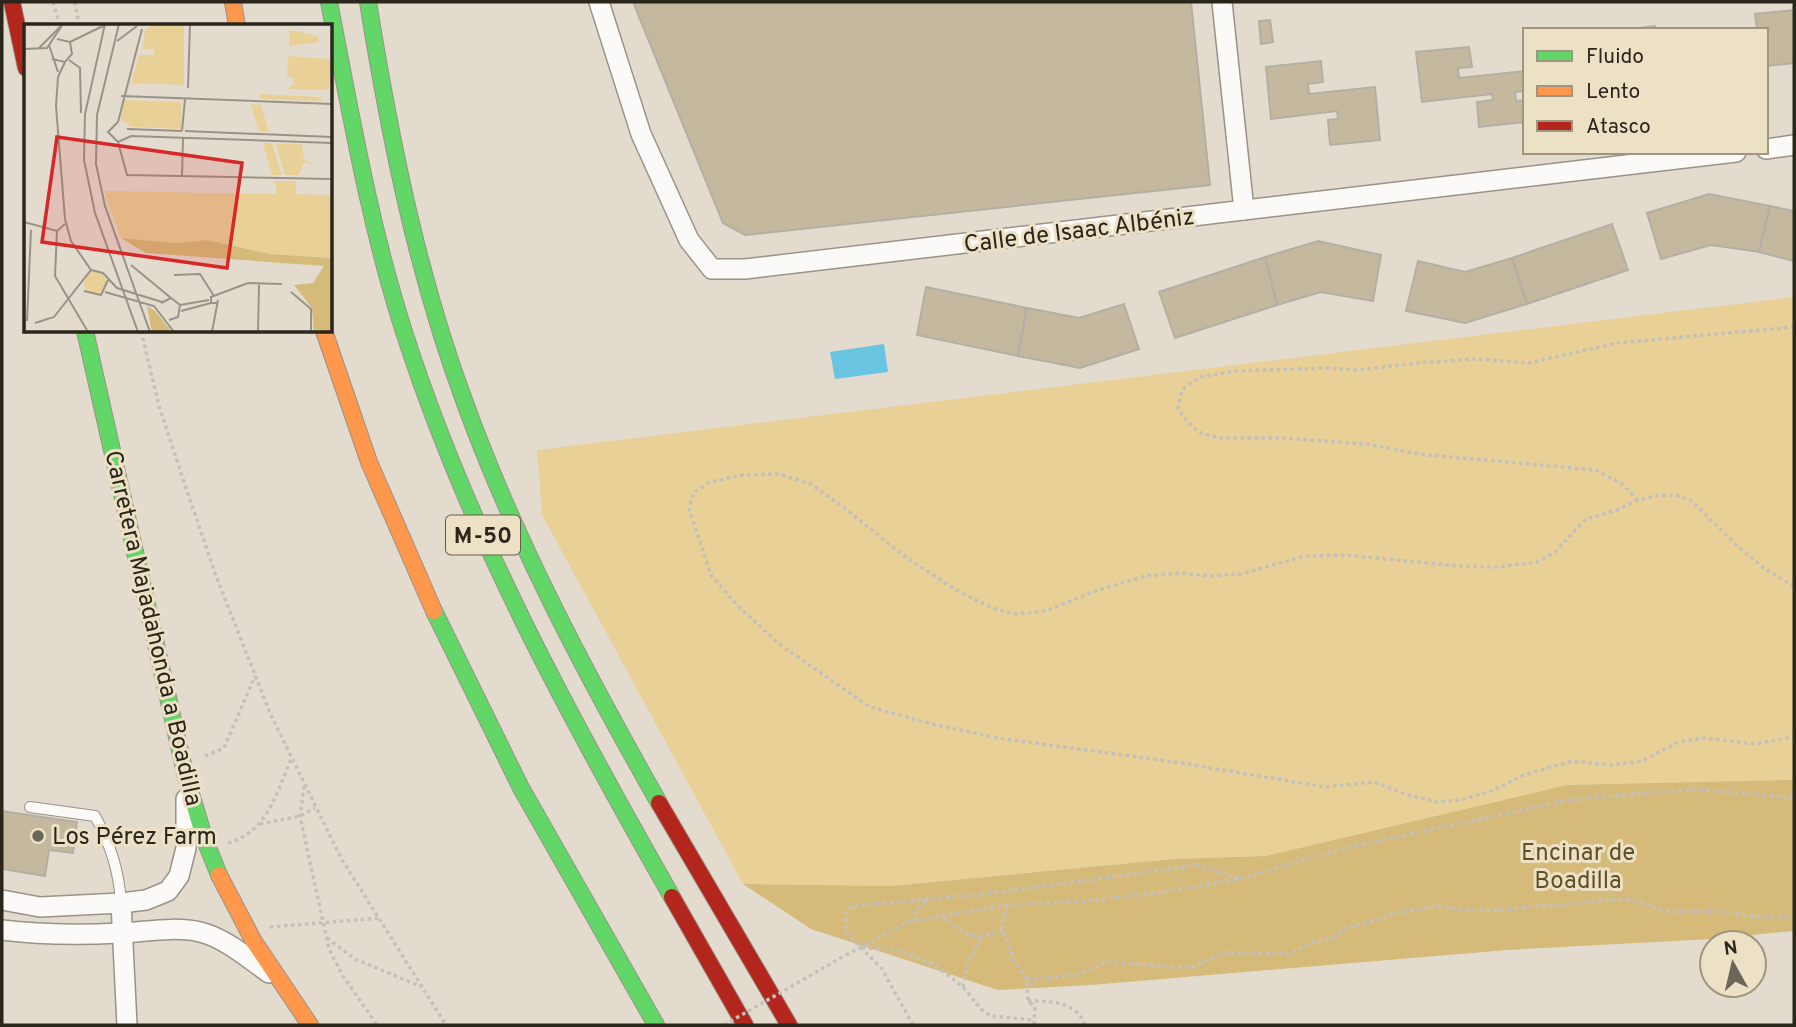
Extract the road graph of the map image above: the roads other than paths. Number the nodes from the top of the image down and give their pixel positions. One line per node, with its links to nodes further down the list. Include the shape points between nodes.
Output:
1 (12, 2): 8 (main road)
2 (233, 2): 7 (main road)
3 (329, 2): 31 (main road, M-50, via 370,214 406,338 455,473 583,740)
4 (368, 2): 32 (main road, via 405,206 442,335 485,457 548,595 613,721)
5 (599, 2): 12 (street, Calle de Isaac Albéniz, via 641,134 689,240 712,269 745,269)
6 (1222, 2): 12 (street)
7 (237, 24)
8 (24, 59)
9 (1794, 145): 10 (street)
10 (1768, 149)
11 (1719, 154): 12 (street, Calle de Isaac Albéniz)
12 (1244, 211)
13 (85, 332): 20 (main road, Carretera Majadahonda a Boadilla)
14 (310, 332): 16 (main road, via 355,466)
15 (324, 332): 21 (main road, M-50, via 369,462 415,572)
16 (397, 566)
17 (408, 591): 18 (main road)
18 (430, 639)
19 (460, 699): 21 (main road)
20 (184, 767): 24 (street, via 186,848 179,876 167,891); 27 (main road, Carretera Majadahonda a Boadilla, via 208,849)
21 (521, 788): 30 (main road, M-50)
22 (30, 807): 24 (lane, via 95,816 110,843 120,878)
23 (2, 900): 24 (street, via 40,907)
24 (121, 903): 26 (street)
25 (2, 930): 26 (street)
26 (122, 933): 27 (street, via 161,929 200,933 234,947); 28 (street)
27 (276, 978): 29 (main road, Carretera Majadahonda a Boadilla)
28 (127, 1025)
29 (310, 1025)
30 (656, 1025)
31 (745, 1025)
32 (789, 1025)

